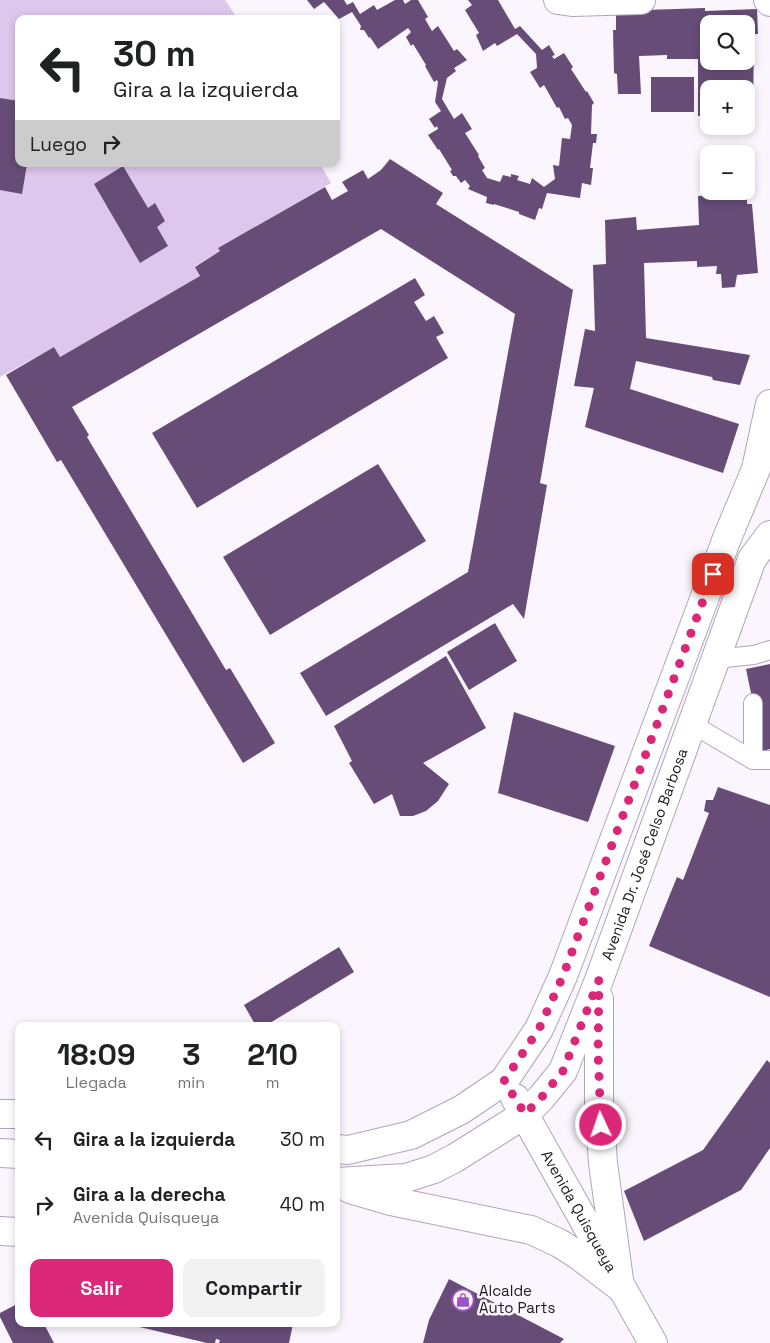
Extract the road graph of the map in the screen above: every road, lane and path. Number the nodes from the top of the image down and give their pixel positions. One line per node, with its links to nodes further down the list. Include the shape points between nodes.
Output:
1 (558, 0): 2 (street)
2 (640, 0)
3 (770, 404): 4 (street)
4 (763, 472): 12 (street, via 727,538 563,976 539,1029)
5 (770, 535): 7 (street, Avenida Dr. José Celso Barbosa, via 752,559)
6 (759, 657): 7 (lane)
7 (715, 659): 9 (street, Avenida Dr. José Celso Barbosa)
8 (753, 703): 10 (lane)
9 (692, 724): 10 (lane); 11 (street, Avenida Dr. José Celso Barbosa)
10 (762, 760)
11 (599, 980): 15 (street, Avenida Dr. José Celso Barbosa, via 563,1071); 23 (street, via 603,1163)
12 (504, 1081): 15 (street, Avenida Quisqueya); 16 (street, via 461,1110 411,1135)
13 (0, 1114): 14 (street)
14 (15, 1114)
15 (525, 1114): 19 (street, Avenida Dr. José Celso Barbosa, via 434,1168 406,1178); 23 (street, Avenida Quisqueya)
16 (340, 1149)
17 (0, 1153): 18 (street)
18 (15, 1154)
19 (340, 1183)
20 (340, 1184): 23 (street, via 391,1201 531,1230 578,1255)
21 (0, 1231): 22 (street)
22 (15, 1232)
23 (620, 1287): 24 (street, Avenida Quisqueya)
24 (653, 1343)

